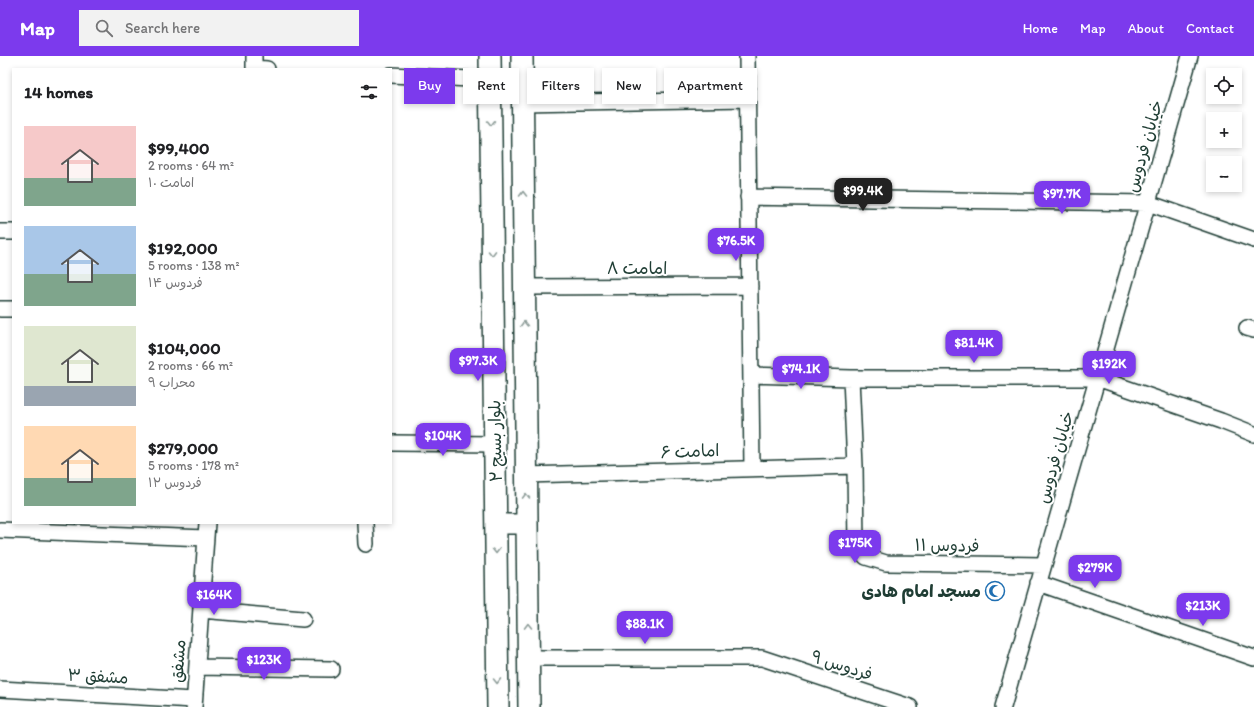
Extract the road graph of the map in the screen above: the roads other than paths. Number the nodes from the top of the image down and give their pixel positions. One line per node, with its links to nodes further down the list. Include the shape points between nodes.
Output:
1 (254, 56): 6 (street)
2 (490, 56): 7 (main road, بلوار بسیج ۲)
3 (522, 56): 12 (main road, بلوار بسیج ۲)
4 (747, 56): 8 (street)
5 (1190, 56): 16 (street, خیابان فردوس)
6 (254, 68)
7 (490, 68)
8 (747, 68)
9 (392, 75): 10 (street)
10 (463, 79)
11 (664, 101): 12 (street)
12 (522, 103): 21 (main road, بلوار بسیج ۲, one-way to 12)
13 (490, 104): 29 (main road, بلوار بسیج ۲, one-way to 29)
14 (747, 104): 15 (street)
15 (748, 197): 16 (street); 20 (street)
16 (1148, 203): 19 (street); 26 (street, خیابان فردوس)
17 (0, 232): 18 (street)
18 (12, 232)
19 (1254, 240)
20 (750, 286): 21 (street, امامت ۸); 24 (street)
21 (524, 287): 32 (main road, بلوار بسیج ۲, one-way to 21)
22 (0, 309): 23 (street)
23 (12, 309)
24 (751, 375): 25 (street); 31 (street)
25 (851, 378): 26 (street); 30 (street, فردوس ۱۱)
26 (1097, 378): 27 (street); 40 (street, خیابان فردوس)
27 (1254, 434)
28 (392, 443): 29 (street)
29 (495, 444): 35 (main road, بلوار بسیج ۲)
30 (855, 466): 31 (street, امامت ۶); 40 (street, فردوس ۱۱, via 856,546 866,557 886,563)
31 (752, 468): 32 (street, امامت ۶)
32 (526, 475): 36 (main road, بلوار بسیج ۲, one-way to 32)
33 (207, 524): 38 (street, مشفق)
34 (365, 524): 39 (street)
35 (496, 524): 36 (street); 50 (main road, بلوار بسیج ۲, one-way to 50)
36 (527, 524): 44 (main road, بلوار بسیج ۲, one-way to 36)
37 (0, 530): 38 (street)
38 (206, 538): 42 (street, مشفق)
39 (366, 544)
40 (1043, 565): 41 (street, خیابان فردوس)
41 (1038, 583): 45 (street); 53 (street, خیابان فردوس)
42 (201, 610): 43 (street); 46 (street, مشفق)
43 (303, 618)
44 (528, 658): 51 (main road, بلوار بسیج ۲); 52 (street, فردوس ۹, via 762,658)
45 (1254, 658)
46 (197, 667): 47 (street); 49 (street, مشفق)
47 (331, 669)
48 (0, 689): 49 (street, مشفق ۳)
49 (194, 704)
50 (498, 707)
51 (529, 707)
52 (910, 707)
53 (1003, 707)

